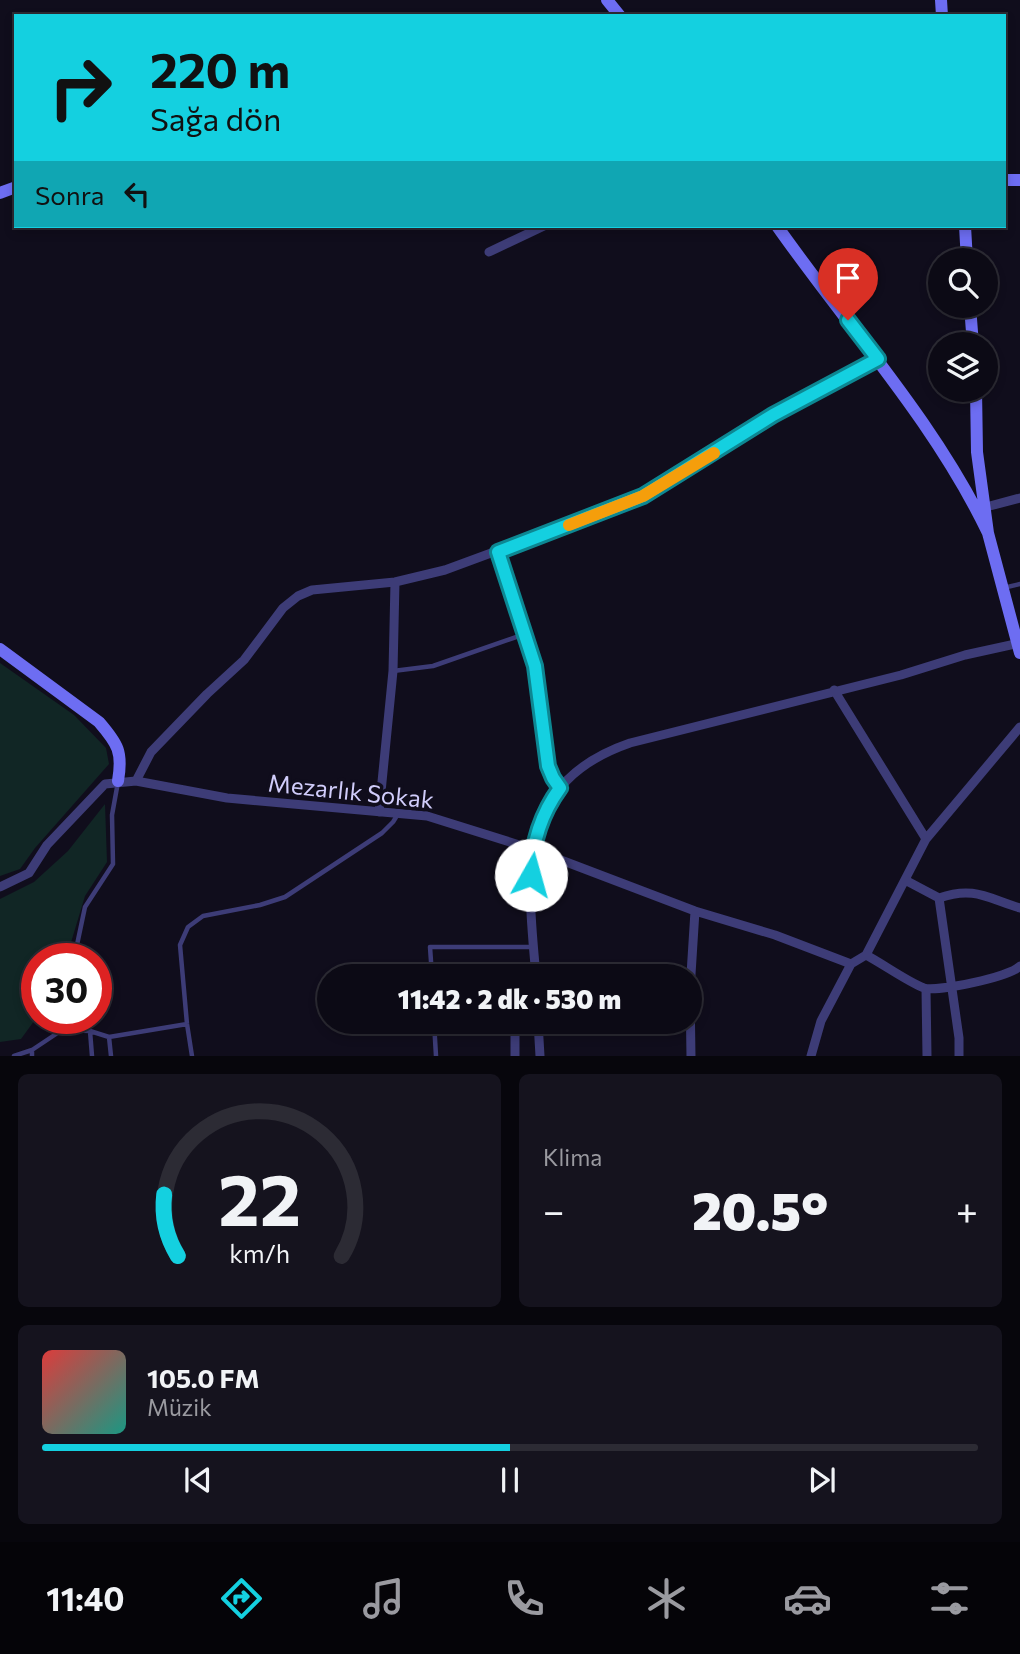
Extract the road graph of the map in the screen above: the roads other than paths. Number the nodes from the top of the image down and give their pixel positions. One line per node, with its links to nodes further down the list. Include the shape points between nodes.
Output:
1 (779, 228): 6 (street)
2 (965, 228): 4 (street)
3 (528, 229): 5 (street)
4 (966, 248)
5 (489, 252)
6 (878, 359): 10 (street, via 969,493); 11 (street, via 773,415 643,496)
7 (976, 402): 9 (street, via 977,452)
8 (1020, 498): 9 (street)
9 (986, 507): 10 (street)
10 (988, 533): 14 (street)
11 (498, 552): 12 (street); 15 (street)
12 (395, 582): 18 (street); 21 (street, via 312,590 292,599 244,660 151,752)
13 (1020, 584): 14 (lane)
14 (1003, 588): 16 (street)
15 (525, 634): 18 (lane, via 433,666); 23 (street, via 539,685 548,766)
16 (1019, 646): 19 (street)
17 (0, 649): 22 (street, via 99,722 117,744)
18 (393, 671): 24 (street)
19 (834, 690): 23 (street, via 613,749); 26 (street)
20 (1020, 727): 26 (street)
21 (136, 780): 22 (street, Mezarlık Sokak); 24 (street, Mezarlık Sokak, via 227,798)
22 (118, 781): 29 (street, via 105,784 47,845 29,873); 33 (lane, via 112,815 113,864 85,907)
23 (560, 788): 27 (street)
24 (379, 812): 25 (street, Mezarlık Sokak)
25 (398, 814): 27 (street, Mezarlık Sokak, via 427,816); 43 (lane, via 382,833 285,897 192,923 180,945)
26 (926, 839): 28 (street)
27 (531, 849): 32 (street, Mezarlık Sokak); 34 (street)
28 (905, 880): 30 (street); 35 (street)
29 (0, 887)
30 (939, 898): 31 (street, via 975,891); 41 (street)
31 (1020, 908)
32 (695, 911): 38 (street); 39 (street, Mezarlık Sokak)
33 (77, 943)
34 (533, 947): 36 (street); 37 (lane, via 430,947)
35 (866, 955): 39 (street); 42 (street)
36 (535, 963)
37 (431, 964)
38 (692, 964)
39 (851, 964): 61 (street, via 821,1021)
40 (1020, 966): 41 (street, via 986,981)
41 (950, 985): 42 (street); 63 (street)
42 (926, 989): 62 (street)
43 (187, 1024): 51 (lane); 56 (lane)
44 (57, 1034): 52 (lane)
45 (90, 1034): 54 (lane)
46 (100, 1034): 51 (lane)
47 (435, 1034): 57 (lane)
48 (515, 1034): 58 (street)
49 (539, 1034): 59 (street)
50 (691, 1034): 60 (street)
51 (109, 1037): 55 (lane)
52 (32, 1053): 53 (lane)
53 (14, 1055)
54 (92, 1055)
55 (111, 1055)
56 (192, 1055)
57 (436, 1055)
58 (516, 1055)
59 (540, 1055)
60 (691, 1055)
61 (811, 1055)
62 (927, 1055)
63 (959, 1055)

